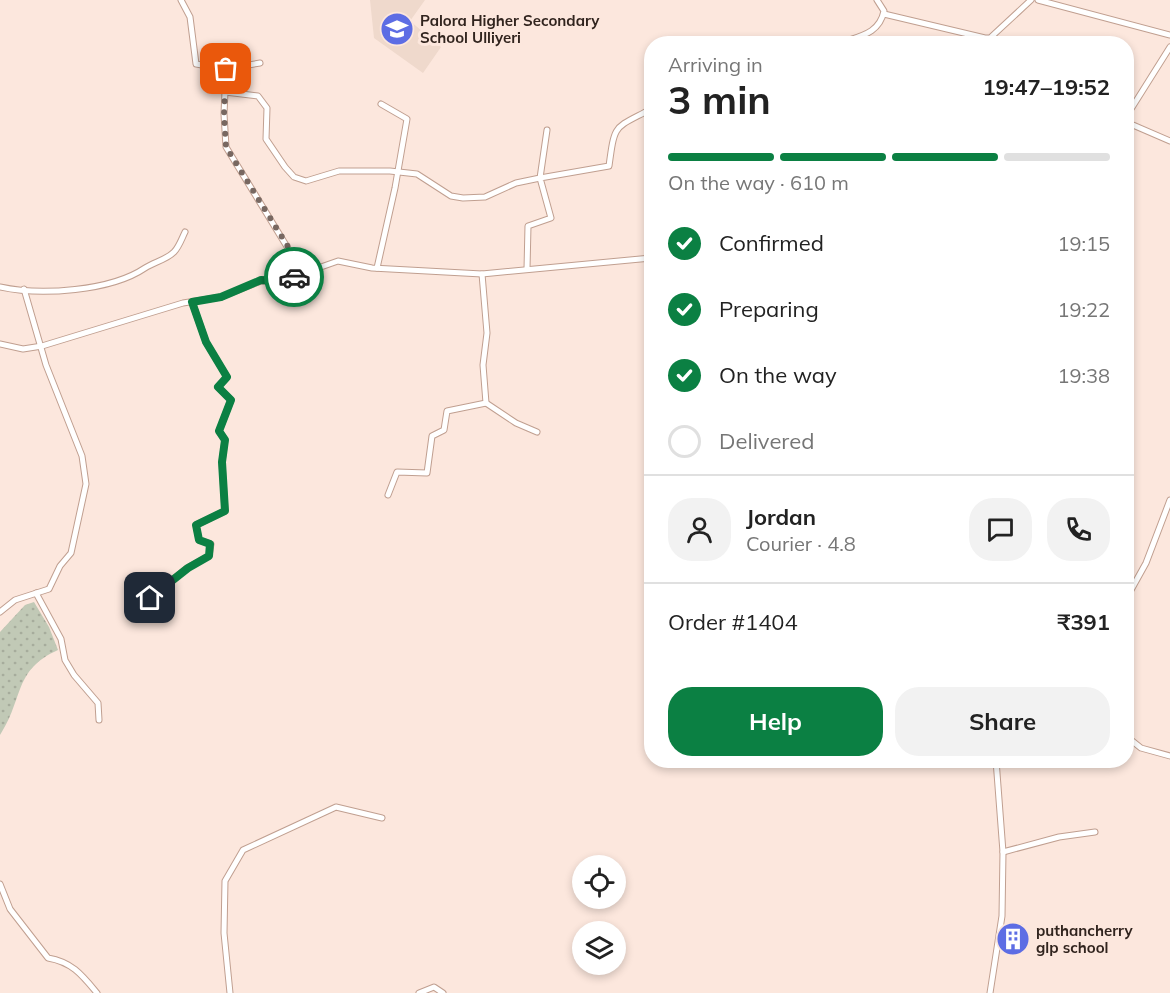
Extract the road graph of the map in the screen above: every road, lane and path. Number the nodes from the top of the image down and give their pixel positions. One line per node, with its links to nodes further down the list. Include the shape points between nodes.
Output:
1 (181, 0): 12 (street, via 190,17 196,64)
2 (877, 0): 5 (street)
3 (1031, 0): 9 (street)
4 (1038, 0): 6 (street)
5 (884, 14): 7 (street, via 870,33); 8 (street)
6 (1170, 35)
7 (861, 36)
8 (977, 36)
9 (992, 36)
10 (1170, 46): 15 (street)
11 (260, 63): 12 (street)
12 (226, 69): 13 (street)
13 (225, 92): 20 (street, via 258,96 267,108 266,139 294,177 306,181 339,171); 27 (street, via 226,147 290,250)
14 (381, 104): 20 (street, via 407,119)
15 (1134, 104)
16 (644, 112): 21 (street, via 615,129 609,166)
17 (1134, 125): 19 (street)
18 (547, 130): 21 (street)
19 (1170, 141)
20 (398, 172): 21 (street, via 417,174 451,196 463,198 484,197); 24 (street)
21 (540, 178): 25 (street, via 551,218 528,226)
22 (185, 232): 29 (street, via 169,256 124,280 94,288)
23 (644, 259): 25 (street)
24 (377, 268): 26 (street); 27 (street, via 338,261)
25 (527, 269): 26 (street)
26 (482, 274): 33 (street, via 487,333 483,365)
27 (297, 276): 30 (street, via 281,281 261,280 221,297)
28 (0, 287): 29 (street)
29 (24, 289): 32 (street)
30 (192, 302): 32 (street); 40 (street, via 206,342 227,377 218,387 231,400 219,431 225,440 225,511 196,525 199,540 210,544 209,556 150,598)
31 (0, 344): 32 (street, via 23,349)
32 (40, 346): 38 (street, via 82,456 86,484 71,553 48,589)
33 (486, 403): 34 (street); 35 (street, via 447,411 444,430 432,436 427,473 397,472)
34 (537, 432)
35 (388, 495)
36 (1170, 500): 37 (street)
37 (1134, 585)
38 (36, 593): 39 (street, via 15,600); 41 (street, via 61,639 74,675 98,703)
39 (0, 612)
40 (156, 614)
41 (99, 720)
42 (1134, 744): 43 (street)
43 (1170, 756)
44 (997, 768): 47 (street)
45 (382, 818): 50 (street, via 336,807 243,850 225,881 224,933)
46 (1095, 832): 47 (street)
47 (1003, 852): 53 (street, via 1002,916)
48 (0, 884): 49 (street, via 10,909 48,958 76,969)
49 (98, 993)
50 (230, 993)
51 (419, 993): 52 (street, via 434,987)
52 (443, 993)
53 (990, 993)

